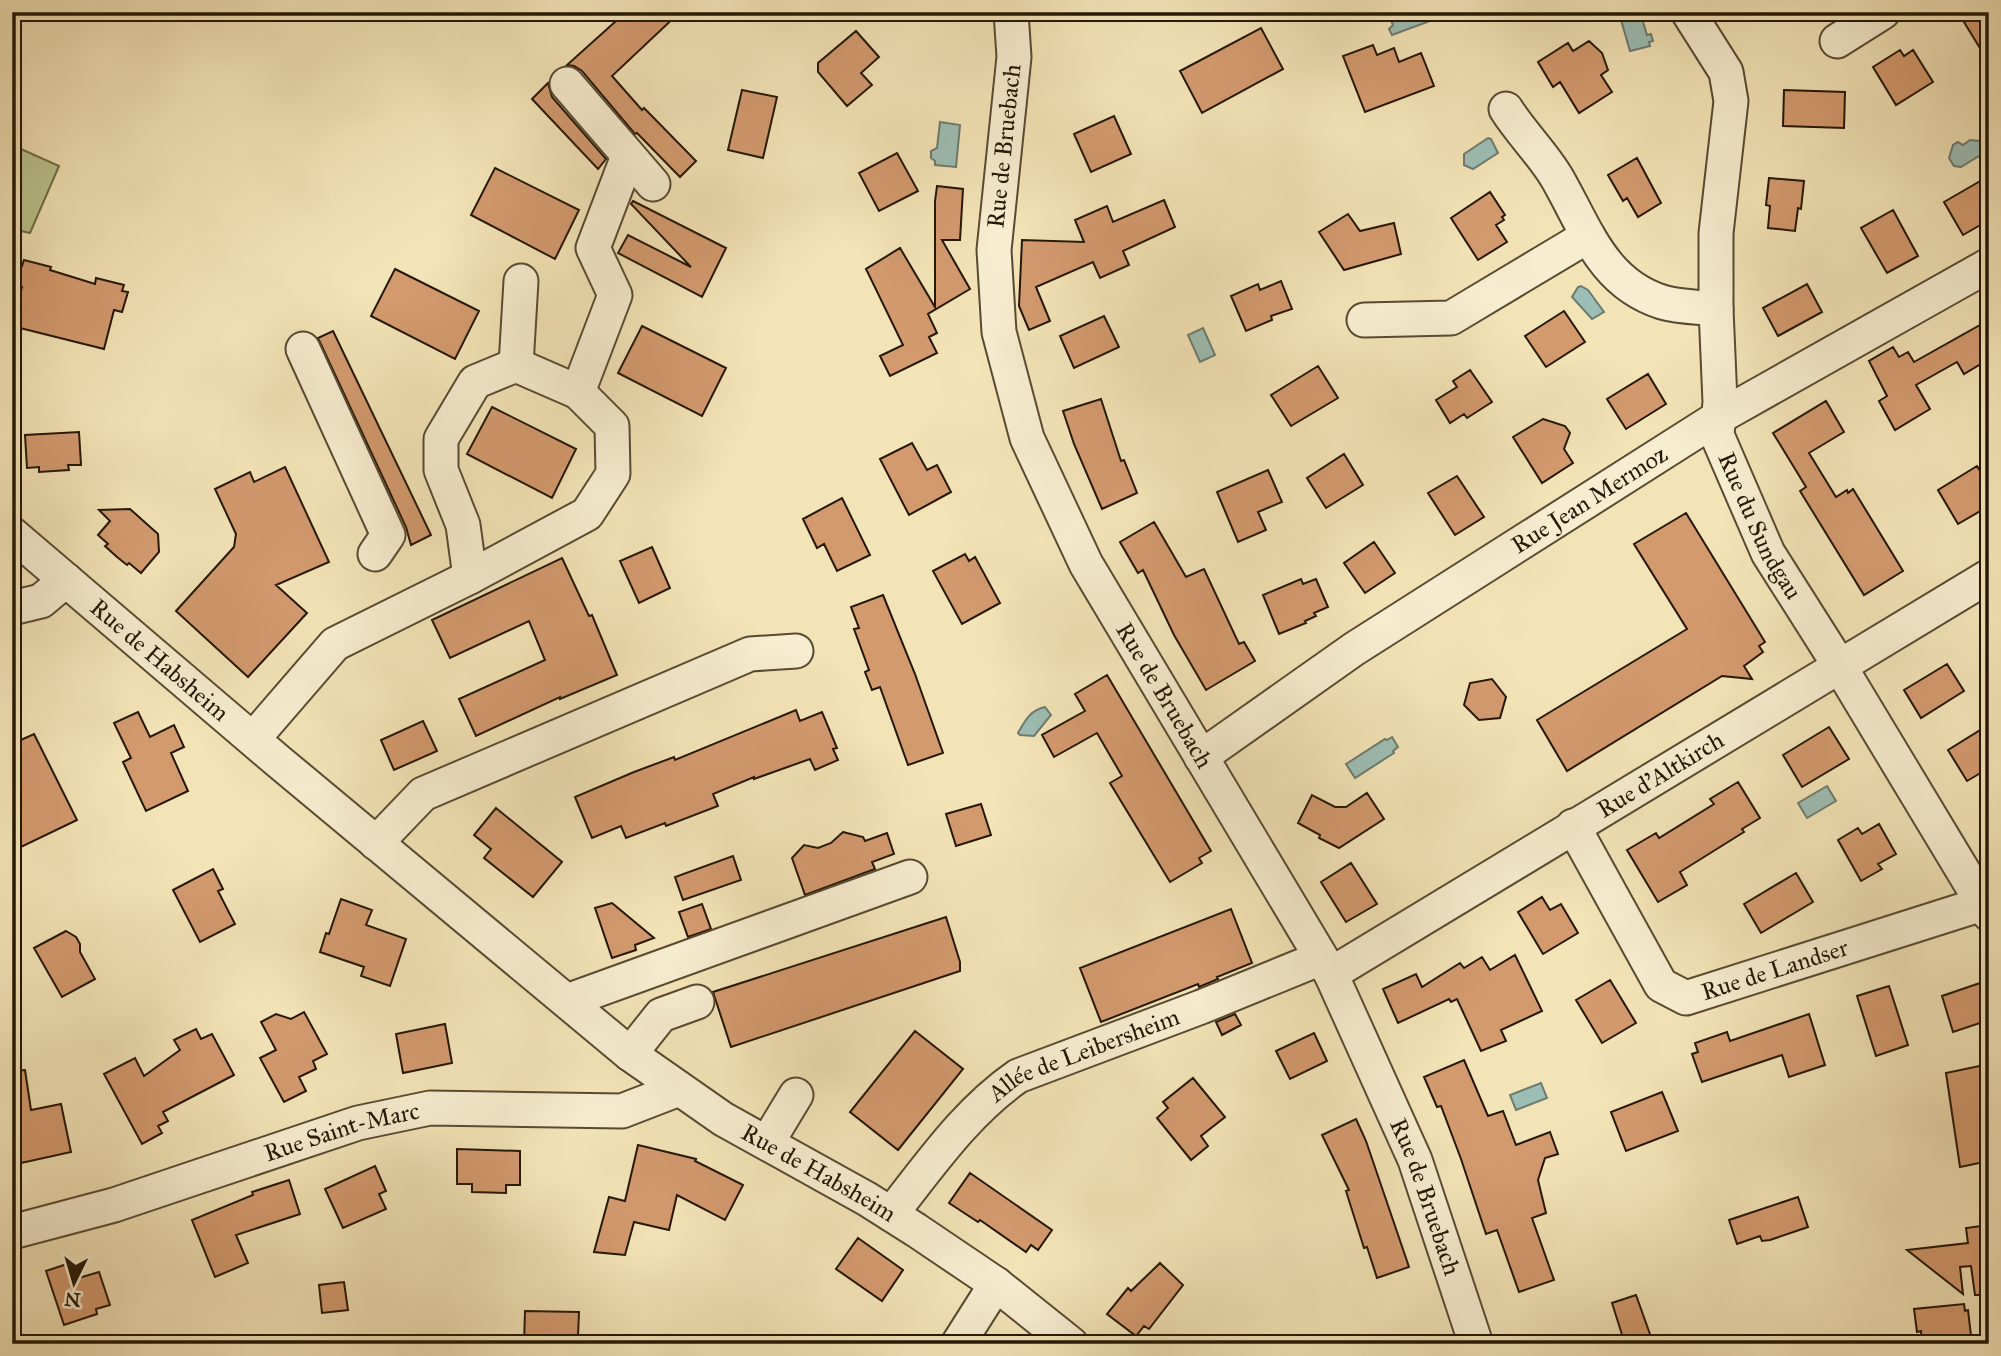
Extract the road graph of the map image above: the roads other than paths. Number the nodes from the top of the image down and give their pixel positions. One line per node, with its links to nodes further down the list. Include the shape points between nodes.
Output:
1 (1011, 12): 27 (street, Rue de Bruebach, via 1014,57 994,250 999,332 1027,438 1086,564)
2 (1688, 12): 12 (street, Rue du Sundgau, via 1730,86 1716,233)
3 (1883, 12): 4 (street)
4 (1837, 41)
5 (567, 84): 7 (street)
6 (1506, 109): 9 (street, via 1556,175)
7 (628, 156): 8 (street); 16 (street, via 593,248 615,295)
8 (653, 184)
9 (1588, 236): 12 (street, via 1613,274 1637,292 1664,302); 13 (street, via 1451,318)
10 (1989, 265): 17 (street, Rue Jean Mermoz)
11 (521, 281): 15 (street)
12 (1716, 309): 17 (street, Rue du Sundgau)
13 (1364, 320)
14 (303, 349): 19 (street, via 388,535)
15 (516, 365): 16 (street, Rue de Habsheim); 21 (street, via 475,383 441,439 441,470 463,525)
16 (578, 392): 21 (street, Rue de Habsheim, via 612,426 613,474 587,514)
17 (1719, 417): 25 (street, Rue du Sundgau, via 1717,435 1768,553); 27 (street, Rue Jean Mermoz, via 1353,649)
18 (12, 534): 22 (street, Rue de Habsheim)
19 (375, 554)
20 (1989, 576): 25 (street, Rue d'Altkirch)
21 (470, 577): 26 (street, Rue de Habsheim, via 335,644)
22 (66, 580): 23 (street, Rue de Habsheim, via 41,601); 26 (street, Rue de Habsheim)
23 (12, 608)
24 (796, 651): 29 (street, via 750,654 423,794)
25 (1839, 665): 28 (street, Rue d'Altkirch); 31 (street, Rue du Sundgau)
26 (253, 739): 29 (street, Rue de Habsheim)
27 (1201, 757): 32 (street, Rue de Bruebach)
28 (1573, 826): 31 (street, Rue de Landser, via 1661,985 1686,998); 32 (street, Rue d'Altkirch)
29 (376, 843): 33 (street, Rue de Habsheim)
30 (910, 877): 33 (street)
31 (1985, 909)
32 (1326, 966): 39 (street, Allée de Leibersheim, via 1018,1076 972,1115); 44 (street, Rue de Bruebach, via 1415,1160)
33 (567, 1002): 35 (street, Rue de Habsheim)
34 (697, 1002): 35 (street, via 661,1015)
35 (630, 1054): 36 (street, Rue de Habsheim)
36 (680, 1089): 38 (street, Rue de Habsheim); 40 (street, Rue Saint-Marc, via 622,1111 430,1108 358,1123 114,1205)
37 (796, 1095): 38 (street)
38 (767, 1143): 39 (street, Rue de Habsheim)
39 (891, 1214): 41 (street, Rue de Habsheim)
40 (12, 1233)
41 (996, 1284): 42 (street); 43 (street, Rue de Habsheim)
42 (958, 1344)
43 (1071, 1344)
44 (1476, 1344)

